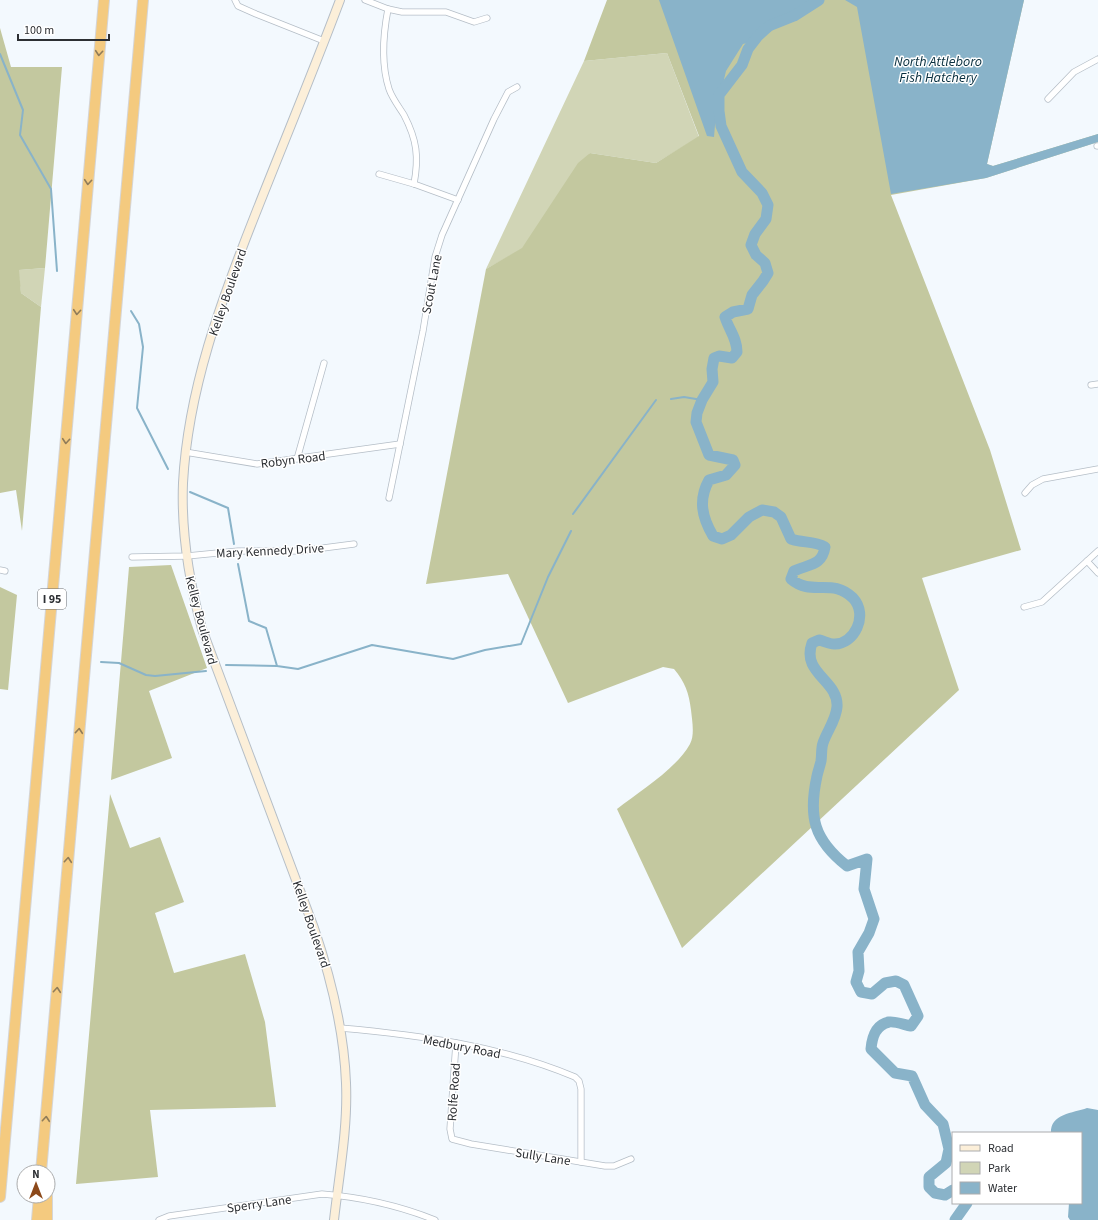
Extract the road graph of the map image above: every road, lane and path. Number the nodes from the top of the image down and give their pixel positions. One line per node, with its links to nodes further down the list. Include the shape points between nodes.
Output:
1 (104, 0): 39 (highway, I 95, one-way to 39)
2 (143, 0): 34 (highway, one-way to 2)
3 (235, 0): 8 (street, via 238,6)
4 (340, 0): 8 (main road, Kelley Boulevard)
5 (365, 0): 6 (street)
6 (388, 9): 7 (street, via 402,12 446,12 474,22); 13 (street, via 384,34 384,72 389,91 415,141 417,164)
7 (487, 18)
8 (324, 41): 19 (main road, Kelley Boulevard, via 215,325 198,382)
9 (1098, 59): 11 (street, via 1074,72)
10 (517, 87): 14 (street, Scout Lane, via 508,92)
11 (1048, 99)
12 (379, 174): 13 (street)
13 (414, 184): 14 (street)
14 (458, 200): 18 (street, Scout Lane, via 435,257)
15 (324, 363): 20 (street)
16 (1098, 384): 17 (street)
17 (1091, 385)
18 (400, 444): 20 (street, Robyn Road); 23 (street, Scout Lane)
19 (186, 452): 20 (street, Robyn Road, via 246,464); 26 (main road, Kelley Boulevard, via 183,509)
20 (297, 459)
21 (1098, 469): 22 (street, via 1043,479)
22 (1025, 493)
23 (389, 498)
24 (354, 544): 26 (street, Mary Kennedy Drive, via 300,551 238,551)
25 (1098, 551): 28 (street)
26 (187, 556): 27 (street, Mary Kennedy Drive); 31 (main road, Kelley Boulevard, via 204,636 319,942)
27 (132, 557)
28 (1087, 561): 29 (street); 30 (street, via 1042,602)
29 (1098, 573)
30 (1024, 607)
31 (340, 1028): 32 (street, Medbury Road); 40 (main road, Kelley Boulevard, via 346,1083 346,1112)
32 (456, 1043): 33 (street, Rolfe Road, via 450,1129); 36 (street, Medbury Road, via 507,1054 573,1076 579,1081)
33 (453, 1140): 36 (street, Sully Lane)
34 (43, 1147): 37 (highway); 38 (highway)
35 (631, 1159): 36 (street, Sully Lane, via 614,1166)
36 (581, 1162)
37 (42, 1164)
38 (44, 1164)
39 (1, 1181): 41 (highway, I 95)
40 (337, 1195): 46 (street, Sperry Lane, via 313,1195 169,1216); 47 (main road, Kelley Boulevard); 48 (street, Sperry Lane, via 408,1210)
41 (0, 1197)
42 (38, 1204): 44 (highway)
43 (47, 1204): 45 (highway)
44 (37, 1220)
45 (47, 1220)
46 (159, 1220)
47 (334, 1220)
48 (435, 1220)

